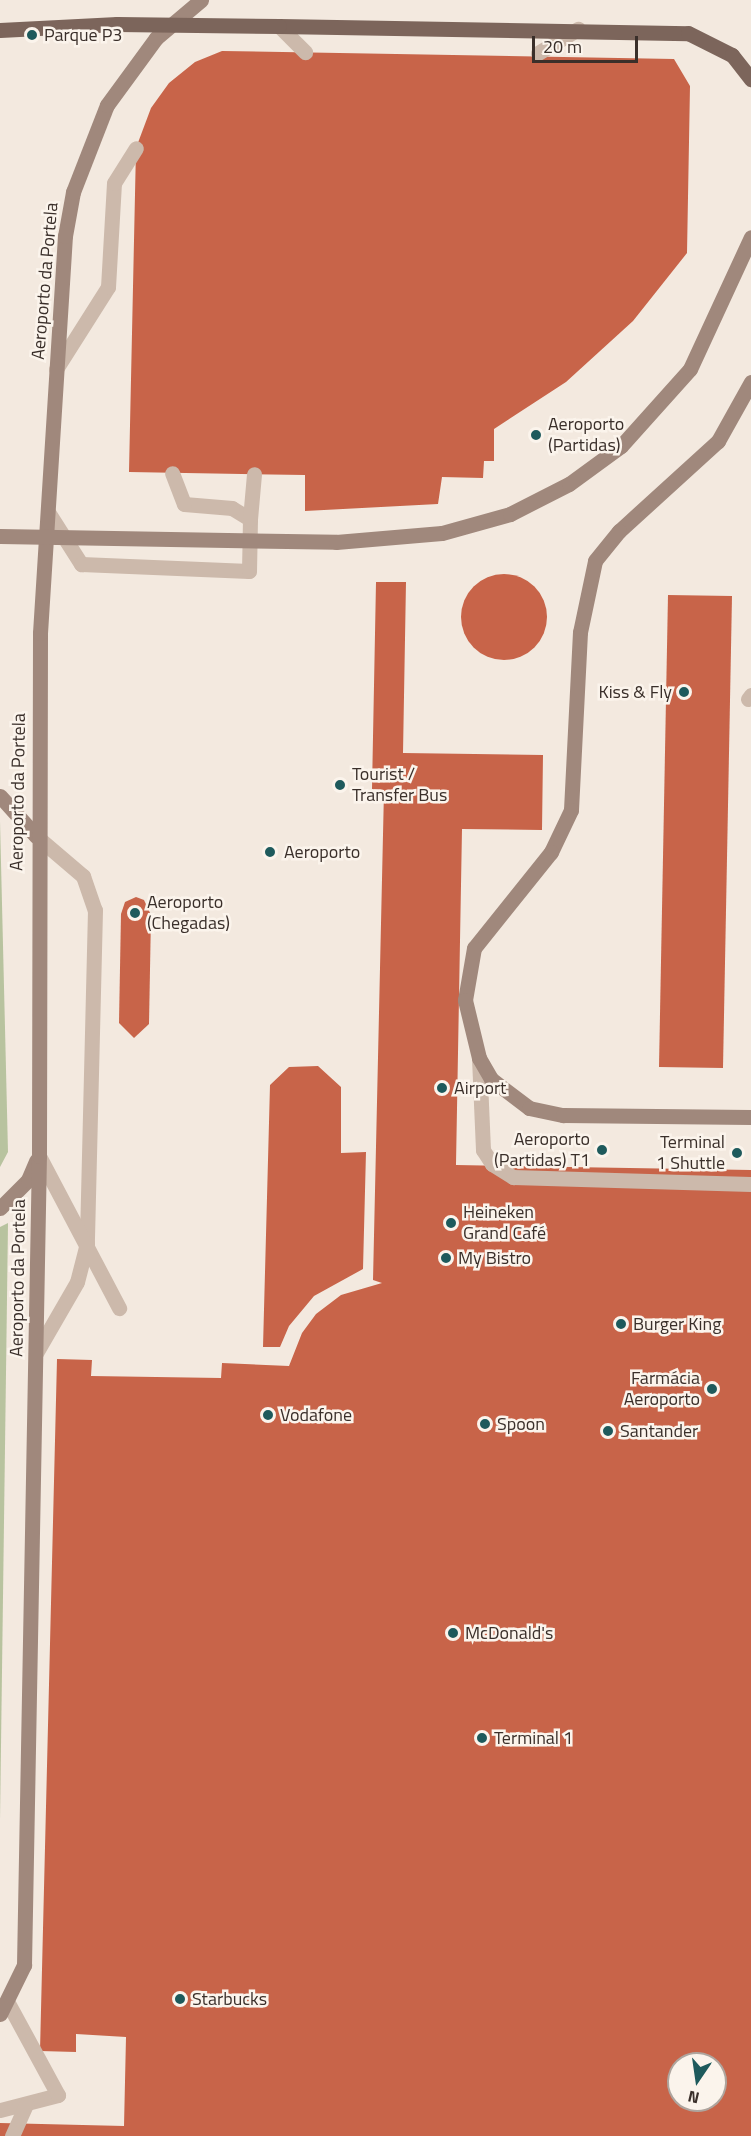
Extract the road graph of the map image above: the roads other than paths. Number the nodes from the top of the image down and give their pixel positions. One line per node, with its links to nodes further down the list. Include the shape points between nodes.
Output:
1 (201, 0): 10 (main road, Aeroporto da Portela, via 129,70 89,145 65,236)
2 (279, 26): 3 (main road, bridge, via 117,24); 4 (main road); 5 (lane)
3 (0, 30)
4 (578, 30): 6 (lane); 7 (main road, via 688,33 732,55)
5 (305, 52)
6 (538, 53)
7 (751, 79)
8 (136, 148): 10 (lane, via 114,183 108,287)
9 (751, 237): 16 (main road, bridge, via 690,369 621,446 569,484 510,514 442,533 336,542)
10 (56, 369): 14 (main road, Aeroporto da Portela)
11 (751, 382): 19 (main road, via 718,441 619,531 595,561 580,632 571,810 551,852 474,948 465,1000)
12 (172, 473): 15 (lane, via 184,504 232,508)
13 (254, 474): 15 (lane)
14 (48, 512): 15 (lane, via 81,564 122,567 249,571); 18 (main road, Aeroporto da Portela)
15 (250, 519)
16 (0, 536)
17 (0, 796): 18 (main road)
18 (36, 836): 21 (main road, Aeroporto da Portela); 24 (lane, via 83,876 95,910)
19 (479, 1058): 20 (main road, via 491,1079 529,1108 562,1115); 22 (lane, via 483,1150 492,1164 513,1177)
20 (751, 1117)
21 (39, 1156): 23 (main road, via 28,1180); 24 (lane); 26 (main road, Aeroporto da Portela)
22 (751, 1184)
23 (0, 1208)
24 (87, 1243): 25 (lane); 26 (lane, via 77,1282)
25 (119, 1308)
26 (36, 1353): 27 (main road, Aeroporto da Portela, via 24,1965)
27 (4, 2009): 28 (lane, via 58,2096)
28 (26, 2104): 29 (lane); 30 (lane)
29 (0, 2110)
30 (12, 2136)

